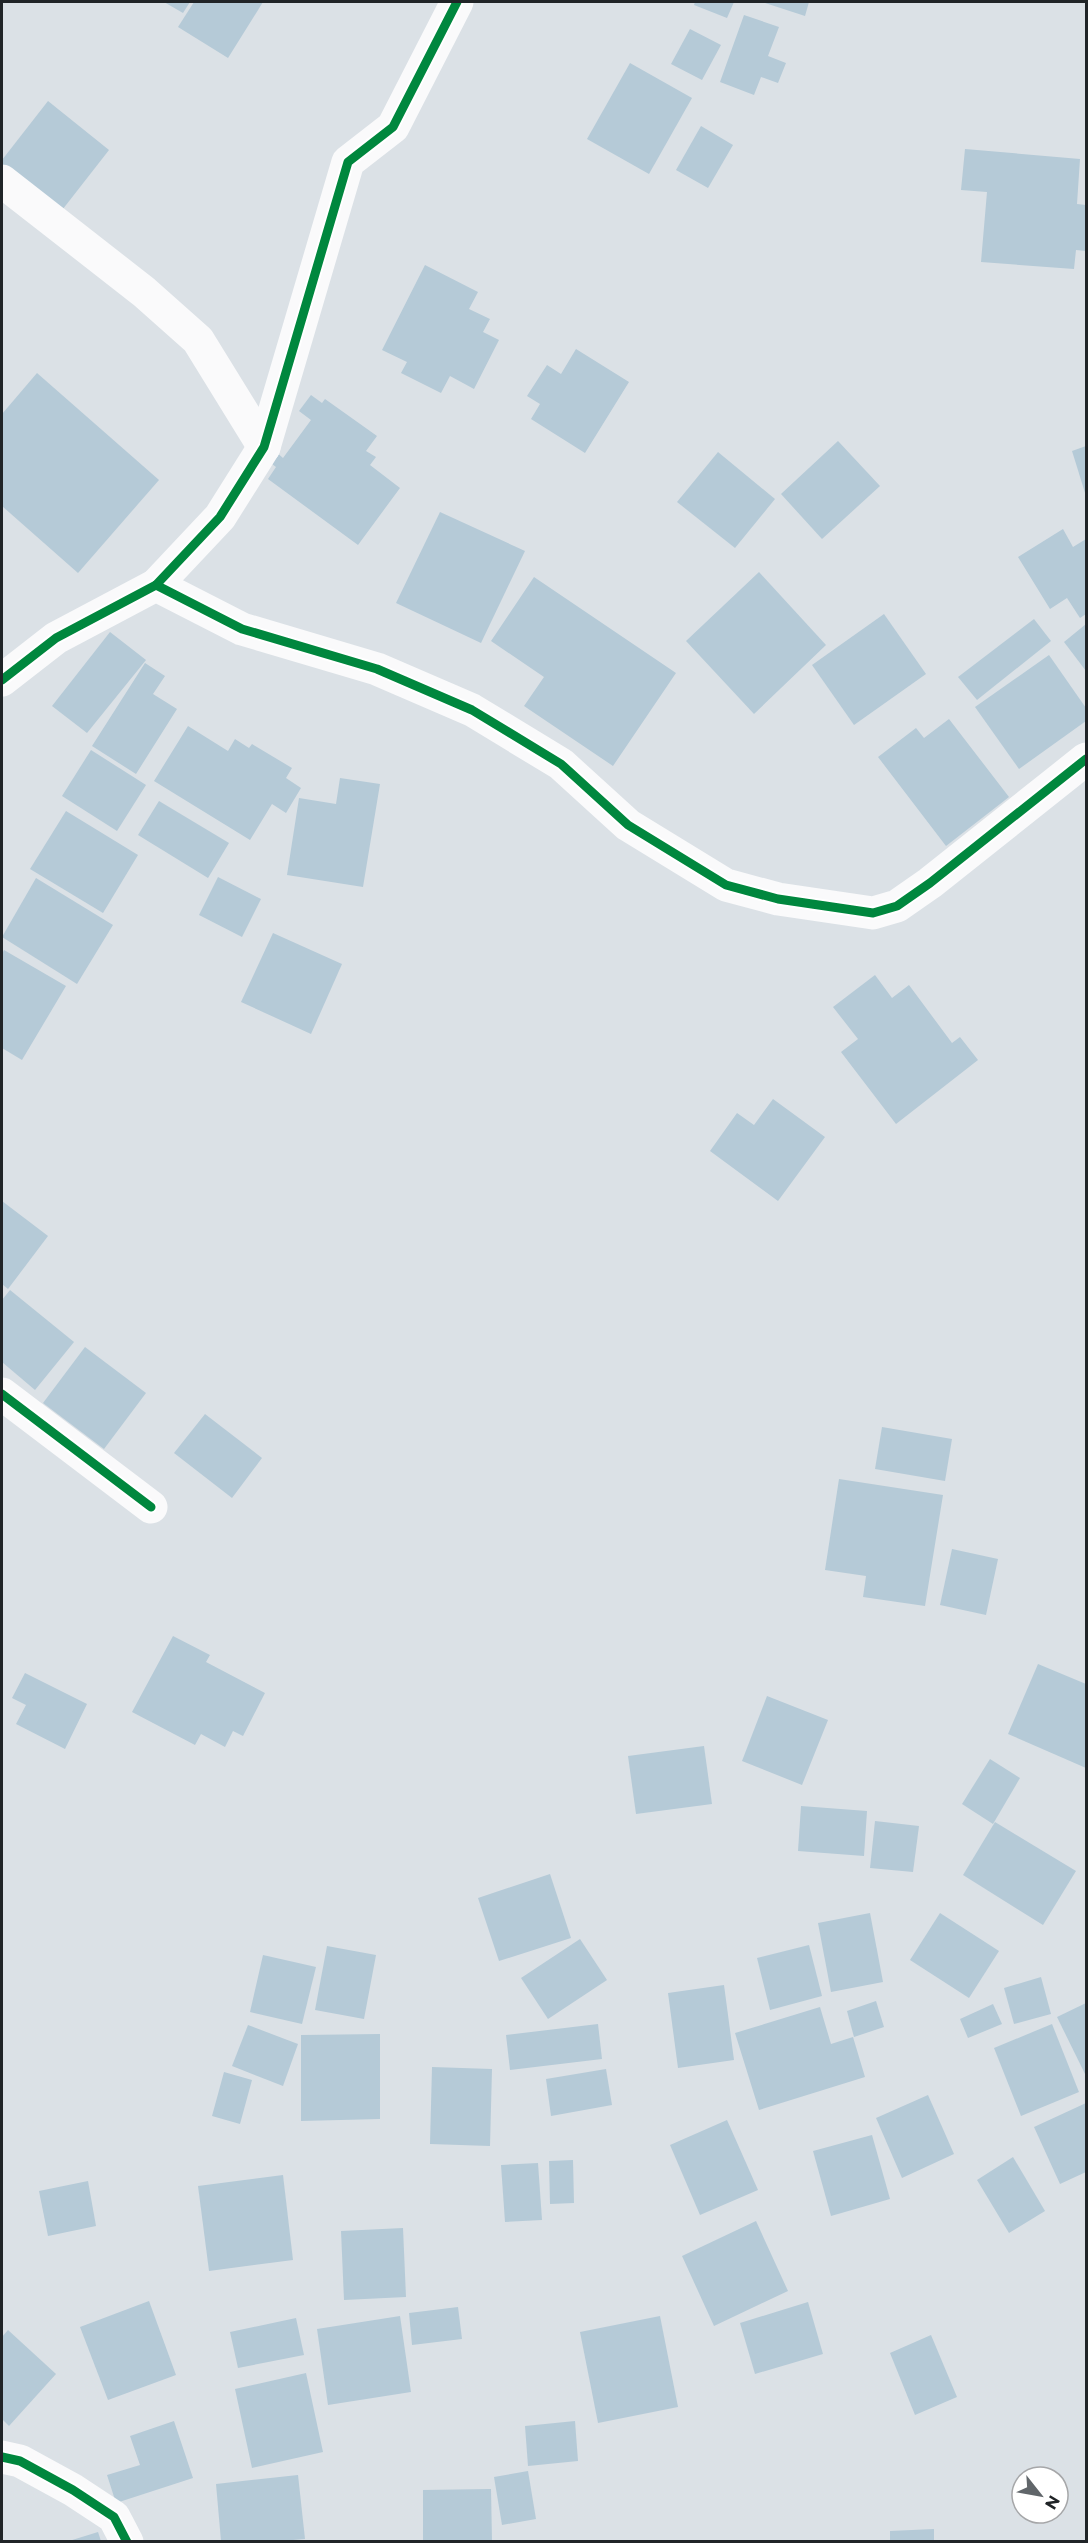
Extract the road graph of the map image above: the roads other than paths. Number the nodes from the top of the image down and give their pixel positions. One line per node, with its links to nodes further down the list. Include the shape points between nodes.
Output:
1 (457, 2): 3 (street, via 393,127 348,162)
2 (2, 181): 3 (street, via 144,292 198,340)
3 (264, 447): 4 (street, via 220,517)
4 (156, 585): 5 (street, via 56,638); 6 (street, via 242,629 377,669 472,710 561,764 628,825 726,885 778,899 873,913 897,906)
5 (2, 680)
6 (1086, 759)
7 (2, 1394): 8 (street)
8 (151, 1507)
9 (2, 2457): 10 (street, via 20,2461 114,2517)
10 (127, 2541)

